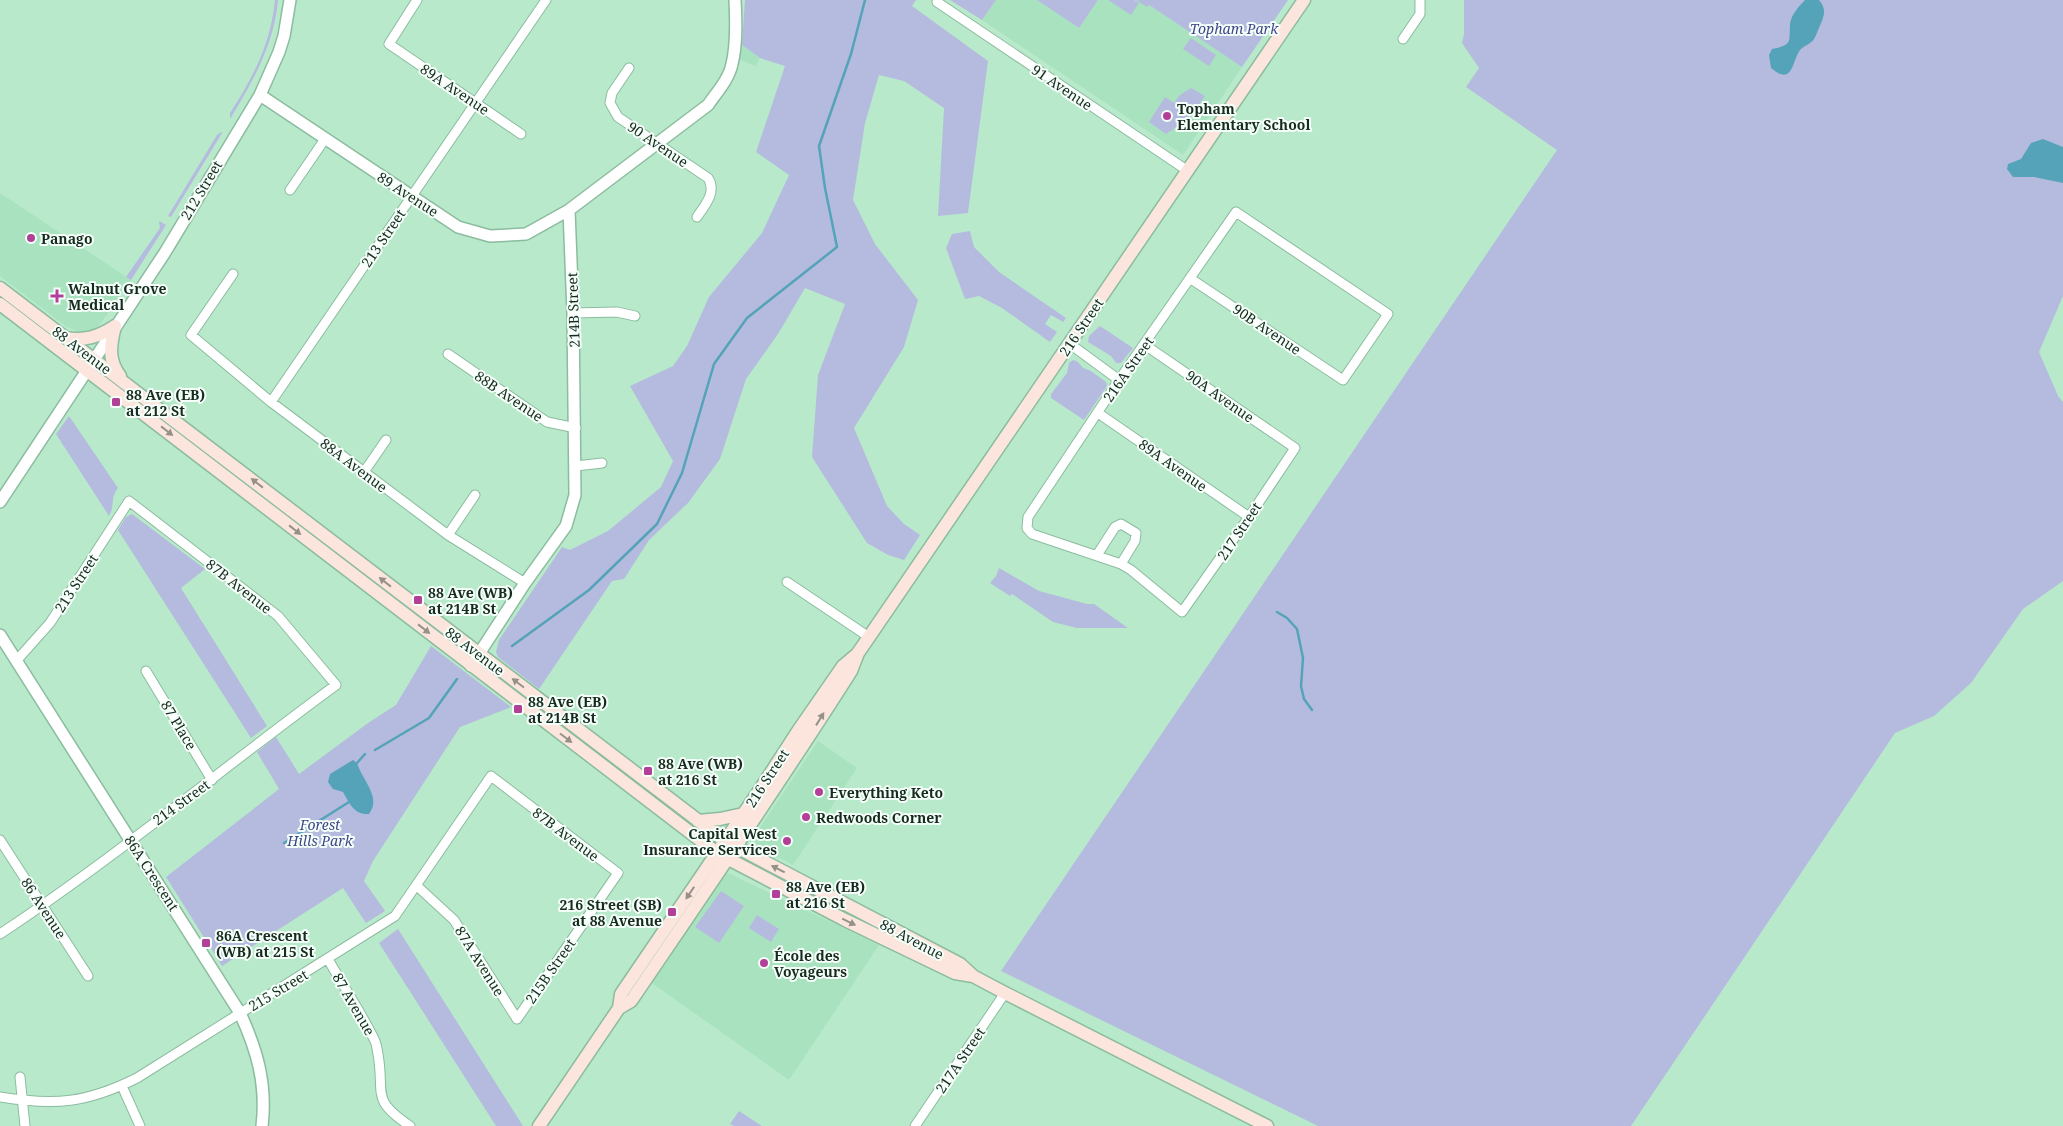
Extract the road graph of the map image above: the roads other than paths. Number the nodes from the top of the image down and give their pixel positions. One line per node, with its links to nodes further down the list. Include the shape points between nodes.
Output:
1 (290, 0): 10 (street, 212 Street, via 279,52)
2 (417, 0): 11 (street, 89A Avenue, via 389,44)
3 (546, 0): 11 (street, 213 Street)
4 (735, 0): 14 (street, via 732,64 722,85 708,105)
5 (1304, 0): 15 (main road, 216 Street)
6 (1420, 0): 8 (street, via 1420,14)
7 (937, 2): 15 (street, 91 Avenue)
8 (1403, 39)
9 (629, 68): 14 (street, 90 Avenue, via 612,93 610,103 618,117)
10 (260, 95): 13 (street, 89 Avenue); 26 (street, 212 Street, via 164,254)
11 (475, 103): 12 (street, 89A Avenue); 17 (street, 213 Street)
12 (521, 134)
13 (325, 139): 16 (street); 17 (street, 89 Avenue)
14 (658, 144): 18 (street); 19 (street, 90 Avenue, via 700,171 710,182 709,198)
15 (1188, 171): 28 (main road, 216 Street)
16 (290, 190)
17 (411, 197): 18 (street, 89 Avenue, via 458,226 490,236 526,234); 35 (street, 213 Street)
18 (569, 210): 24 (street, 214B Street)
19 (697, 217)
20 (233, 274): 35 (street, 88A Avenue, via 191,335)
21 (1191, 279): 29 (street, 216A Street); 33 (street, 90B Avenue); 33 (street, 216A Street, via 1236,212 1388,314)
22 (0, 288): 27 (main road, 88 Avenue)
23 (0, 304): 31 (main road, 88 Avenue)
24 (573, 313): 25 (street, via 617,312); 37 (street, 214B Street)
25 (635, 316)
26 (115, 326): 27 (main road, via 87,339); 31 (street, 212 Street); 34 (main road, via 111,359)
27 (66, 338): 31 (main road, 88 Avenue)
28 (1070, 344): 32 (street); 53 (main road, 216 Street)
29 (1145, 345): 32 (street, 216A Street); 39 (street, 90A Avenue)
30 (448, 354): 37 (street, 88B Avenue, via 547,422)
31 (90, 364): 34 (main road, 88 Avenue); 45 (street, 212 Street); 57 (main road, 88 Avenue, one-way to 57)
32 (1120, 380): 36 (street, 216A Street)
33 (1344, 380)
34 (124, 382): 55 (main road, 88 Avenue, one-way to 34)
35 (271, 402): 42 (street, 88A Avenue)
36 (1098, 413): 46 (street, 89A Avenue); 48 (street, 216A Street, via 1028,517 1027,528 1032,534)
37 (576, 428): 41 (street, 214B Street)
38 (386, 440): 42 (street)
39 (1295, 448): 46 (street, 217 Street)
40 (602, 463): 41 (street)
41 (576, 466): 51 (street, 214B Street, via 575,495 566,526)
42 (364, 472): 47 (street, 88A Avenue)
43 (475, 496): 47 (street)
44 (129, 501): 56 (street, 213 Street, via 50,623); 59 (street, 87B Avenue, via 278,616)
45 (0, 502)
46 (1249, 517): 49 (street, 217 Street, via 1182,612)
47 (448, 535): 51 (street, 88A Avenue)
48 (1097, 556): 49 (street); 49 (street, via 1115,527 1121,524 1136,533 1135,541)
49 (1121, 564)
50 (787, 582): 53 (street)
51 (525, 583): 55 (street, 214B Street)
52 (0, 635): 56 (street, 86A Crescent)
53 (869, 637): 54 (main road, 216 Street)
54 (858, 653): 62 (main road, 216 Street, via 832,681); 66 (main road, 216 Street, one-way to 54, via 851,671)
55 (480, 654): 57 (street, 214B Street); 63 (main road, 88 Avenue, one-way to 55)
56 (16, 660): 64 (street, 86A Crescent)
57 (472, 666): 67 (main road, 88 Avenue, one-way to 67)
58 (146, 671): 61 (street, 87 Place)
59 (336, 684): 61 (street, 214 Street)
60 (491, 776): 68 (street, 87B Avenue); 69 (street, 215 Street)
61 (212, 780): 64 (street, 214 Street)
62 (743, 814): 63 (main road); 66 (main road, 216 Street)
63 (698, 821): 66 (main road, 88 Avenue)
64 (131, 839): 70 (street, 214 Street); 76 (street, 86A Crescent)
65 (0, 840): 70 (street, 86 Avenue)
66 (730, 845): 67 (main road, 216 Street); 74 (main road, 88 Avenue, one-way to 66, via 960,964)
67 (723, 856): 74 (main road, 88 Avenue, one-way to 74, via 955,973); 86 (main road, 216 Street, via 621,994 619,1008)
68 (618, 873): 77 (street, 215B Street)
69 (417, 886): 72 (street, 215 Street, via 395,916); 77 (street, 87A Avenue, via 454,920)
70 (42, 906): 71 (street, 214 Street); 73 (street, 86 Avenue)
71 (0, 934)
72 (328, 959): 76 (street, 215 Street); 85 (street, 87 Avenue, via 376,1041 383,1102 393,1115)
73 (88, 976)
74 (973, 976): 75 (main road, 88 Avenue)
75 (1005, 993): 87 (street, 217A Street); 88 (main road, 88 Avenue)
76 (240, 1013): 79 (street, 215 Street); 84 (street, 86A Crescent, via 255,1046 260,1067 264,1103)
77 (517, 1019)
78 (20, 1077): 81 (street)
79 (122, 1086): 81 (street, 215 Street, via 72,1101 43,1103); 83 (street)
80 (0, 1097): 81 (street, 215 Street)
81 (22, 1100): 82 (street)
82 (25, 1126)
83 (140, 1126)
84 (262, 1126)
85 (410, 1126)
86 (539, 1126)
87 (915, 1126)
88 (1267, 1126)

